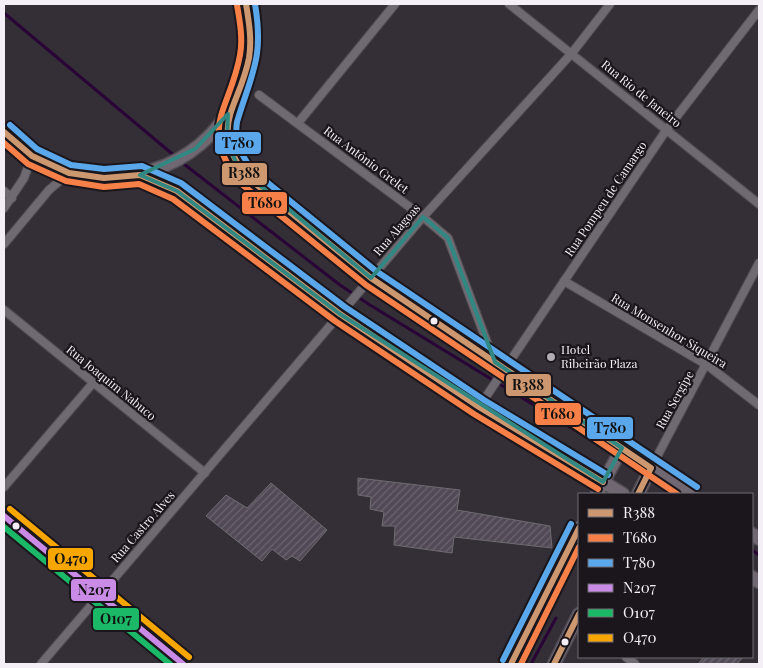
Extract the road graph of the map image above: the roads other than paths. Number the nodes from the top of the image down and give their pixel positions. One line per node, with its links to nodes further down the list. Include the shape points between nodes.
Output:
1 (246, 4): 9 (main road, via 250,30 249,59 241,87)
2 (395, 4): 10 (street)
3 (509, 4): 7 (street, Rua Rio de Janeiro)
4 (610, 4): 7 (street, Rua Alagoas)
5 (756, 4): 6 (street)
6 (759, 8): 11 (street, Rua Pompeu de Camargo)
7 (572, 53): 11 (street, Rua Rio de Janeiro); 20 (street, Rua Alagoas)
8 (259, 95): 10 (street, Rua Antônio Grelet)
9 (228, 114): 15 (main road, via 195,149 160,169); 23 (main road, via 227,141 238,167)
10 (298, 123): 20 (street, Rua Antônio Grelet)
11 (667, 129): 18 (street, Rua Rio de Janeiro); 24 (street, Rua Pompeu de Camargo)
12 (4, 132): 13 (main road)
13 (32, 156): 14 (main road); 17 (street)
14 (69, 173): 15 (main road, via 104,178); 21 (street, via 49,190)
15 (140, 175): 26 (main road, via 176,191)
16 (4, 191): 17 (street)
17 (12, 198): 19 (street)
18 (759, 204)
19 (4, 208)
20 (423, 217): 23 (street, Rua Alagoas); 28 (street, Rua Antônio Grelet, via 448,238)
21 (4, 244)
22 (759, 263): 27 (street, Rua Sergipe)
23 (369, 280): 26 (street, Rua Alagoas); 28 (main road)
24 (564, 281): 27 (street, Rua Monsenhor Siqueira); 28 (street, Rua Pompeu de Camargo)
25 (4, 310): 29 (street, Rua Joaquim Nabuco)
26 (344, 310): 30 (main road); 34 (street, Rua Alagoas)
27 (707, 365): 31 (street, Rua Monsenhor Siqueira); 33 (street, Rua Sergipe)
28 (500, 368): 30 (street, Rua Pompeu de Camargo); 32 (main road)
29 (93, 383): 34 (street, Rua Joaquim Nabuco); 36 (street)
30 (481, 405): 35 (main road)
31 (759, 405)
32 (620, 451): 33 (main road); 35 (main road)
33 (650, 471): 39 (main road); 40 (main road)
34 (205, 473): 43 (street, Rua Castro Alves)
35 (605, 478): 37 (main road); 38 (main road)
36 (4, 487)
37 (598, 493)
38 (623, 493)
39 (639, 493)
40 (690, 493)
41 (4, 516): 43 (street)
42 (578, 530): 47 (main road)
43 (101, 594): 45 (street, Rua Castro Alves); 46 (street)
44 (578, 618): 48 (main road)
45 (41, 664)
46 (182, 664)
47 (511, 664)
48 (554, 664)

